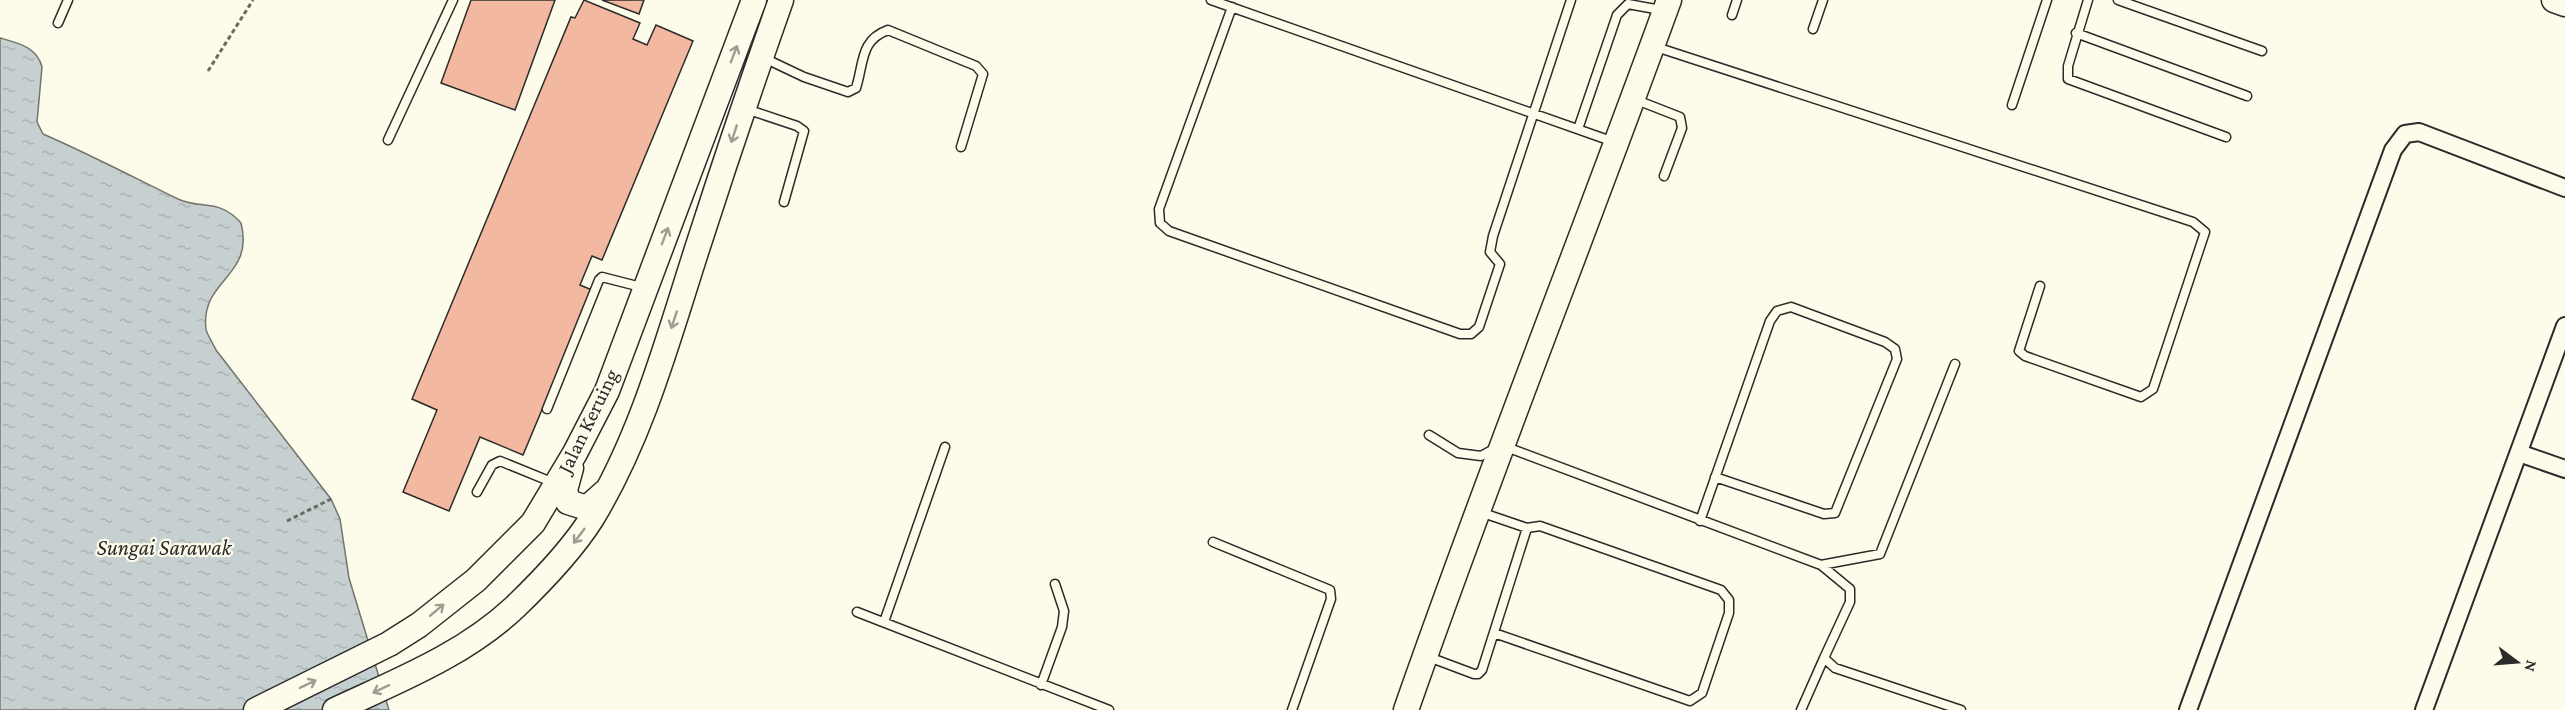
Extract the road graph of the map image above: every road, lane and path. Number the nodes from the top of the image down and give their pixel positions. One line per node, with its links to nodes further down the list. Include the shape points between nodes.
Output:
1 (68, 0): 18 (lane)
2 (253, 0): 24 (path)
3 (453, 0): 32 (lane)
4 (754, 0): 39 (main road, Jalan Keruing, one-way to 4)
5 (782, 0): 23 (main road, Jalan Keruing)
6 (1211, 0): 16 (lane)
7 (1571, 0): 29 (lane)
8 (1737, 0): 17 (lane)
9 (1823, 0): 19 (lane)
10 (2047, 0): 27 (lane)
11 (2088, 0): 20 (lane)
12 (2118, 0): 22 (lane)
13 (2554, 0): 14 (main road)
14 (2565, 4)
15 (1667, 5): 21 (main road); 30 (lane, via 1628,4 1617,15)
16 (1232, 7): 29 (lane); 29 (lane, via 1159,209 1160,223 1169,231 1460,334 1471,334 1479,327 1500,264 1490,252 1493,236)
17 (1732, 15)
18 (58, 23)
19 (1813, 29)
20 (2076, 33): 25 (lane); 31 (lane, via 2068,79)
21 (1653, 46): 26 (main road); 38 (lane, via 2193,222 2205,232 2153,389 2141,397 2019,351)
22 (2262, 51)
23 (761, 57): 28 (main road, Jalan Keruing); 34 (lane, via 848,92 856,88 867,44 874,35 888,30 976,66 983,74)
24 (208, 71)
25 (2247, 96)
26 (1634, 99): 33 (main road); 35 (lane, via 1680,117 1682,128)
27 (2012, 105)
28 (743, 108): 37 (lane, via 804,131); 51 (main road, Jalan Keruing, one-way to 51, via 672,328)
29 (1532, 115): 30 (lane)
30 (1578, 129): 33 (lane)
31 (2226, 137)
32 (388, 140)
33 (1617, 143): 44 (main road)
34 (961, 147)
35 (1664, 176)
36 (2565, 188): 74 (street, via 2419,132 2405,134 2393,150)
37 (784, 202)
38 (2040, 286)
39 (645, 288): 42 (lane, via 609,277 598,280); 46 (main road, Jalan Keruing, via 607,391)
40 (2565, 326): 47 (street)
41 (1955, 364): 59 (lane, via 1880,554)
42 (547, 409)
43 (1429, 435): 44 (lane, via 1458,453 1481,456)
44 (1501, 445): 54 (main road); 56 (lane)
45 (945, 447): 62 (lane)
46 (575, 453): 50 (main road, Jalan Keruing); 51 (main road, via 566,490 568,502 587,508)
47 (2518, 453): 48 (street); 75 (street)
48 (2565, 469)
49 (1715, 477): 49 (lane, via 1770,321 1777,311 1791,307 1895,349 1897,359 1835,513 1824,514); 56 (lane)
50 (557, 484): 52 (lane, via 500,461 492,465); 67 (main road, Jalan Keruing, one-way to 50, via 419,625 477,580 533,523)
51 (610, 485): 68 (main road, Jalan Keruing, one-way to 68, via 591,520 566,553 514,607 471,642)
52 (477, 492)
53 (331, 499): 55 (path)
54 (1476, 511): 57 (lane); 64 (main road)
55 (287, 521)
56 (1700, 522): 59 (lane)
57 (1527, 528): 63 (lane); 63 (lane, via 1540,526 1721,590 1729,600 1729,613 1702,693 1690,701)
58 (1213, 542): 70 (lane, via 1330,590 1331,599)
59 (1821, 565): 65 (lane, via 1850,589 1850,602)
60 (1055, 584): 66 (lane, via 1064,610 1062,627)
61 (857, 612): 62 (lane)
62 (884, 622): 66 (lane)
63 (1494, 633): 64 (lane, via 1478,675)
64 (1425, 656): 71 (main road)
65 (1824, 658): 72 (lane); 73 (lane, via 1836,668)
66 (1041, 685): 69 (lane)
67 (256, 710)
68 (335, 710)
69 (1109, 710)
70 (1292, 710)
71 (1406, 710)
72 (1801, 710)
73 (1961, 710)
74 (2188, 710)
75 (2424, 710)

